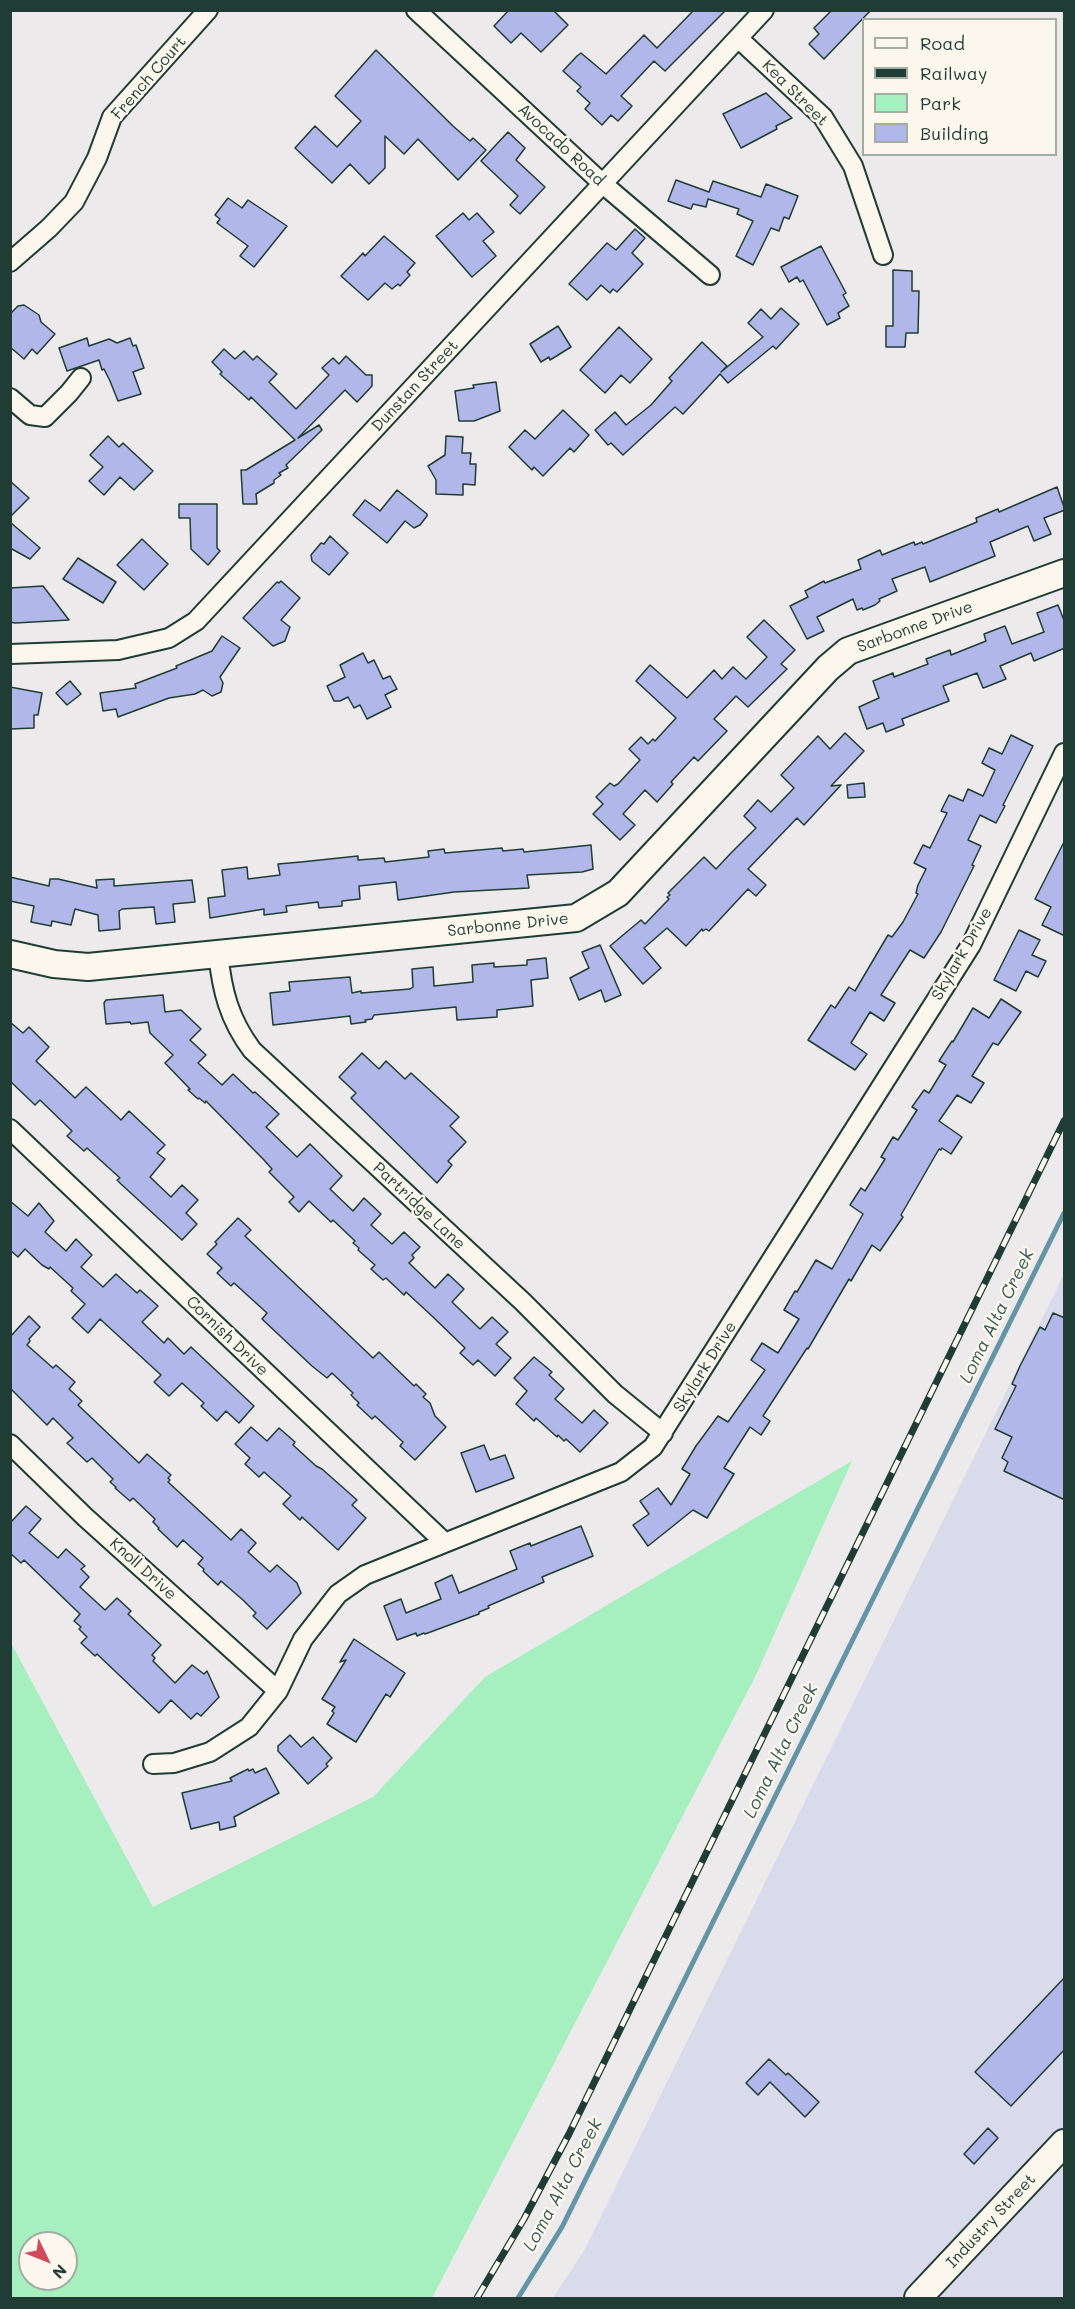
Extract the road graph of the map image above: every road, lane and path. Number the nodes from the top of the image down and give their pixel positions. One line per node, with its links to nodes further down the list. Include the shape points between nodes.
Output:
1 (208, 10): 7 (street, French Court, via 112,117 97,158 74,202)
2 (416, 10): 5 (street, Avocado Road)
3 (764, 10): 4 (street, Dunstan Street)
4 (738, 38): 5 (street, Dunstan Street); 6 (street, Kea Street, via 828,124 853,166)
5 (603, 184): 8 (street, Avocado Road); 12 (street, Dunstan Street, via 196,621 169,638 118,650)
6 (883, 255)
7 (10, 262)
8 (710, 275)
9 (81, 378): 10 (street, via 45,417 30,415)
10 (10, 398)
11 (1065, 573): 14 (street, Sarbonne Drive, via 848,651 618,893 576,918)
12 (10, 654)
13 (1065, 753): 17 (street, Skylark Drive, via 971,945)
14 (218, 953): 15 (street, Sarbonne Drive, via 88,967); 17 (street, Partridge Lane, via 224,994 238,1031 252,1050 514,1294 615,1394)
15 (10, 954)
16 (10, 1129): 19 (street, Cornish Drive)
17 (663, 1433): 19 (street, Skylark Drive, via 653,1447 621,1472)
18 (10, 1444): 20 (street, Knoll Drive)
19 (444, 1542): 20 (street, Skylark Drive, via 364,1575 338,1594 303,1639)
20 (278, 1691): 21 (street, Skylark Drive, via 249,1727 210,1752 174,1763)
21 (153, 1764)
22 (1065, 2143): 23 (street, Industry Street)
23 (918, 2298)

